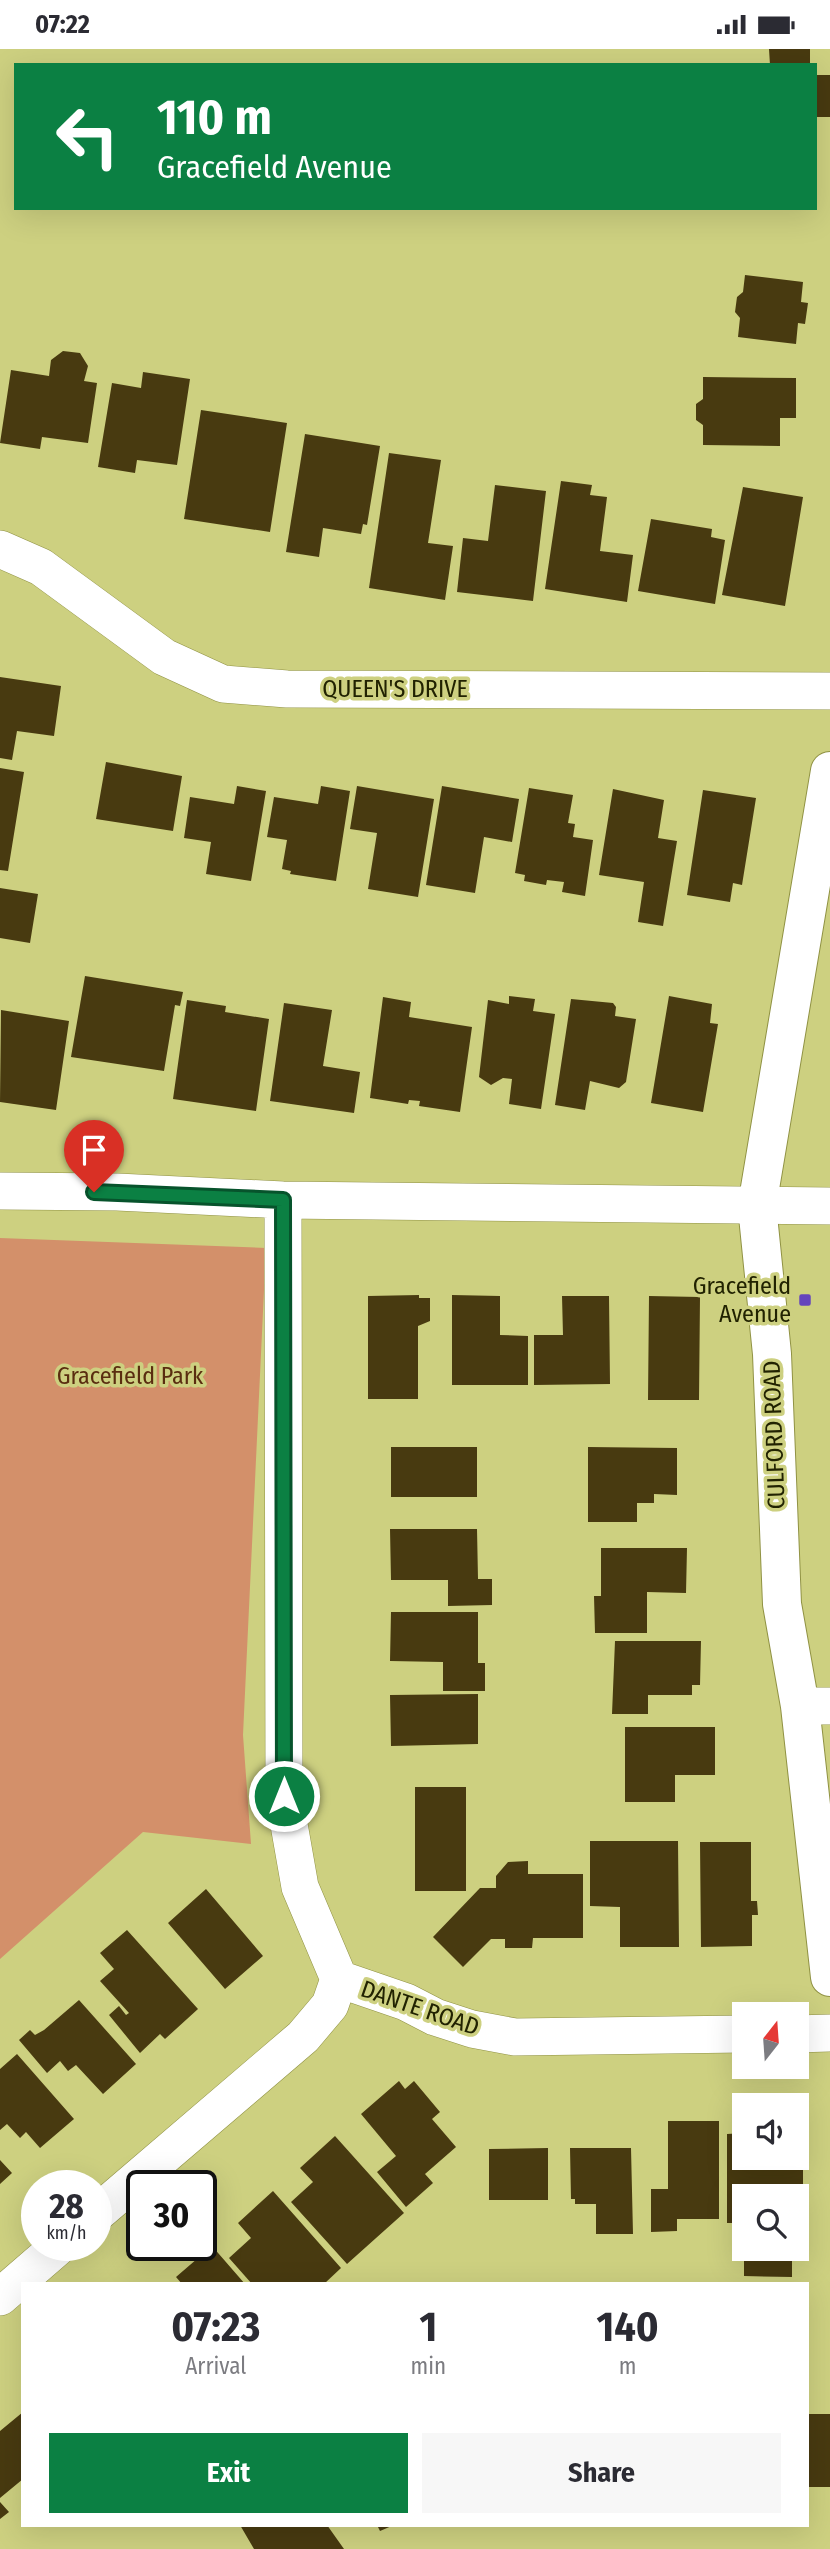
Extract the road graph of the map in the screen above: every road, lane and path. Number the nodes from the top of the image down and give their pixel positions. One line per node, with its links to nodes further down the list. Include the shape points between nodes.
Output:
1 (0, 549): 2 (street, QUEEN'S DRIVE, via 41,567 164,657 223,684 287,689)
2 (830, 691)
3 (830, 771): 6 (street, CULFORD ROAD)
4 (0, 1191): 5 (street)
5 (283, 1200): 6 (street); 10 (street, DANTE ROAD, via 284,1796 300,1887)
6 (757, 1206): 7 (street); 8 (street, CULFORD ROAD, via 772,1354 782,1604)
7 (830, 1206)
8 (815, 1706): 9 (street, CULFORD ROAD)
9 (830, 1977)
10 (339, 1979): 12 (street, DANTE ROAD, via 447,2021 514,2037); 14 (street, via 330,2005 303,2037)
11 (830, 2033): 13 (street)
12 (732, 2034)
13 (809, 2034)
14 (112, 2200)
15 (42, 2261): 16 (street)
16 (0, 2297)

